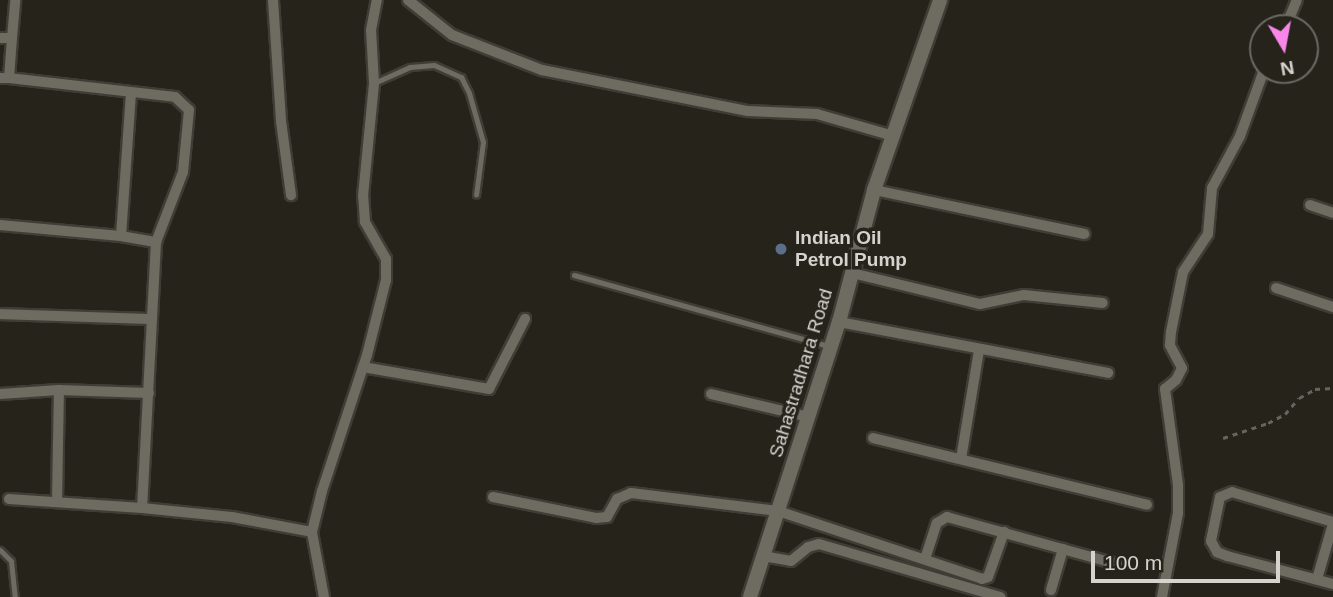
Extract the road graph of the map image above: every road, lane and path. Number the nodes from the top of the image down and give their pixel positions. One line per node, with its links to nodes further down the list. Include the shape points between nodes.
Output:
1 (15, 0): 6 (street)
2 (273, 0): 13 (street)
3 (377, 0): 8 (street, via 371,30)
4 (408, 0): 11 (street, via 452,34 542,70 726,108 817,114)
5 (940, 0): 11 (main road, Sahastradhara Road)
6 (6, 38): 7 (street)
7 (4, 78): 10 (street)
8 (373, 83): 14 (lane, via 410,67 434,65 461,77 483,142); 32 (street, via 363,176 365,222 386,259 386,280)
9 (1259, 84): 64 (street, via 1240,136 1212,188 1208,234 1183,272 1171,332 1170,345 1182,368 1165,389 1178,513)
10 (131, 94): 19 (street); 20 (street, via 175,97 190,110 183,172)
11 (892, 136): 12 (main road, Sahastradhara Road)
12 (874, 190): 18 (street); 21 (main road, Sahastradhara Road)
13 (291, 195)
14 (476, 195)
15 (1310, 205): 16 (street)
16 (1333, 213)
17 (0, 225): 19 (street)
18 (1084, 234)
19 (121, 236): 20 (street)
20 (156, 242): 27 (street)
21 (852, 274): 24 (street, via 980,304 1024,295); 29 (main road, Sahastradhara Road)
22 (574, 275): 30 (lane)
23 (1276, 288): 25 (street)
24 (1103, 303)
25 (1333, 307)
26 (0, 314): 27 (street)
27 (150, 319): 36 (street)
28 (525, 319): 32 (street, via 489,389)
29 (839, 322): 30 (main road, Sahastradhara Road); 31 (street)
30 (831, 346): 39 (main road, Sahastradhara Road)
31 (979, 350): 33 (street); 42 (street)
32 (363, 367): 50 (street)
33 (1108, 373)
34 (1333, 388): 41 (path, via 1315,388 1298,398 1285,414)
35 (59, 390): 36 (street); 37 (street); 45 (street)
36 (149, 393): 47 (street)
37 (0, 394)
38 (711, 394): 39 (street)
39 (808, 417): 48 (main road, Sahastradhara Road)
40 (873, 438): 42 (street)
41 (1223, 438)
42 (961, 459): 46 (street)
43 (493, 497): 48 (street, via 596,518 607,517 617,499 631,494)
44 (9, 499): 45 (street)
45 (57, 502): 47 (street)
46 (1147, 505)
47 (142, 508): 50 (street, via 232,517)
48 (778, 512): 54 (main road, Sahastradhara Road); 55 (street)
49 (1333, 523): 57 (street); 57 (street, via 1242,493 1220,497 1211,541 1217,552)
50 (312, 532): 61 (street)
51 (1004, 532): 52 (street); 55 (street, via 942,518); 55 (street, via 986,578)
52 (1063, 549): 56 (street); 59 (street)
53 (0, 550): 60 (lane, via 11,561)
54 (764, 556): 62 (main road, Sahastradhara Road); 63 (street, via 791,561 819,544)
55 (925, 558)
56 (1117, 564)
57 (1317, 579): 58 (street)
58 (1333, 584)
59 (1051, 590)
60 (15, 597)
61 (324, 597)
62 (750, 597)
63 (1000, 597)
64 (1162, 597)

